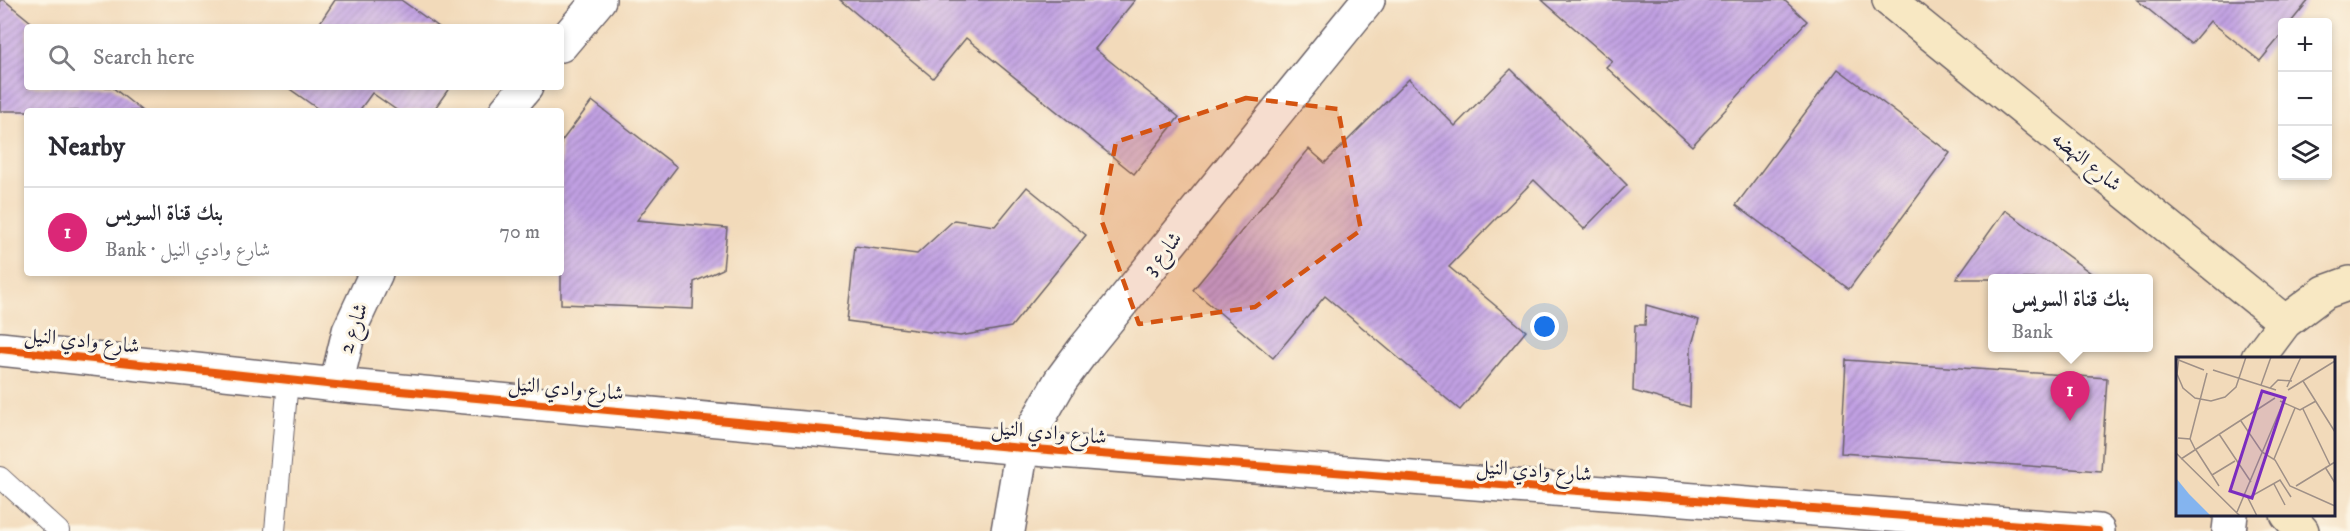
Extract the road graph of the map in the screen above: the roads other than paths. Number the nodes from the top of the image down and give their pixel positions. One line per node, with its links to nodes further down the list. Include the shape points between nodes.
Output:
1 (599, 0): 4 (street)
2 (1368, 0): 14 (street, شارع 3, via 1084,349 1061,380)
3 (1889, 0): 9 (main road, شارع النهضه)
4 (564, 41)
5 (524, 90): 6 (street)
6 (508, 108)
7 (375, 276): 13 (street, شارع 2, via 349,331)
8 (2350, 283): 9 (main road, via 2325,292)
9 (2285, 322): 11 (main road)
10 (0, 349): 12 (street, شارع وادي النيل)
11 (2259, 357)
12 (288, 380): 13 (street, شارع وادي النيل); 19 (lane)
13 (336, 385): 14 (street, شارع وادي النيل)
14 (1022, 448): 20 (street, شارع 3); 21 (street, شارع وادي النيل)
15 (0, 477): 18 (lane)
16 (2231, 516): 22 (street)
17 (2289, 516): 23 (main road)
18 (58, 531)
19 (275, 531)
20 (1008, 531)
21 (2098, 531)
22 (2229, 531)
23 (2302, 531)

